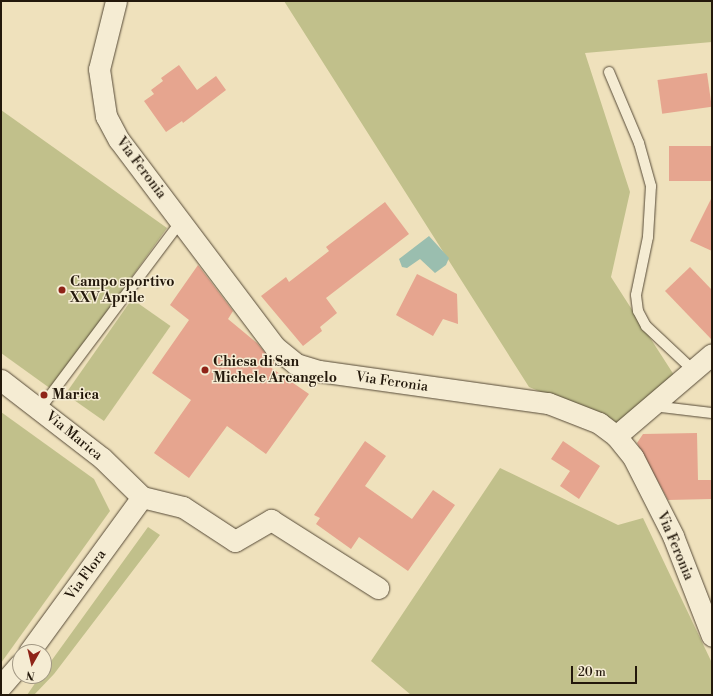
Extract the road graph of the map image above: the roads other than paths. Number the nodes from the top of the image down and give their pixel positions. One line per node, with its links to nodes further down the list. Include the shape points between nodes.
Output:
1 (116, 1): 3 (street, Via Feronia, via 99,69 106,116 118,140)
2 (610, 72): 5 (lane, via 639,143 651,186 648,237 636,295 638,311 646,326)
3 (181, 221): 8 (lane); 10 (street, Via Feronia, via 275,347 296,364 332,373 552,404 580,414)
4 (712, 354): 5 (street)
5 (693, 370): 7 (street)
6 (1, 380): 8 (street, Via Marica)
7 (651, 405): 9 (lane); 10 (street)
8 (40, 408): 11 (street, Via Marica, via 102,458)
9 (712, 413)
10 (616, 436): 13 (street, Via Feronia, via 633,457 673,536)
11 (142, 497): 12 (street, via 183,507 235,541 271,520); 14 (street, Via Flora)
12 (378, 588)
13 (712, 636)
14 (35, 644)
15 (12, 673): 16 (street)
16 (1, 686)

